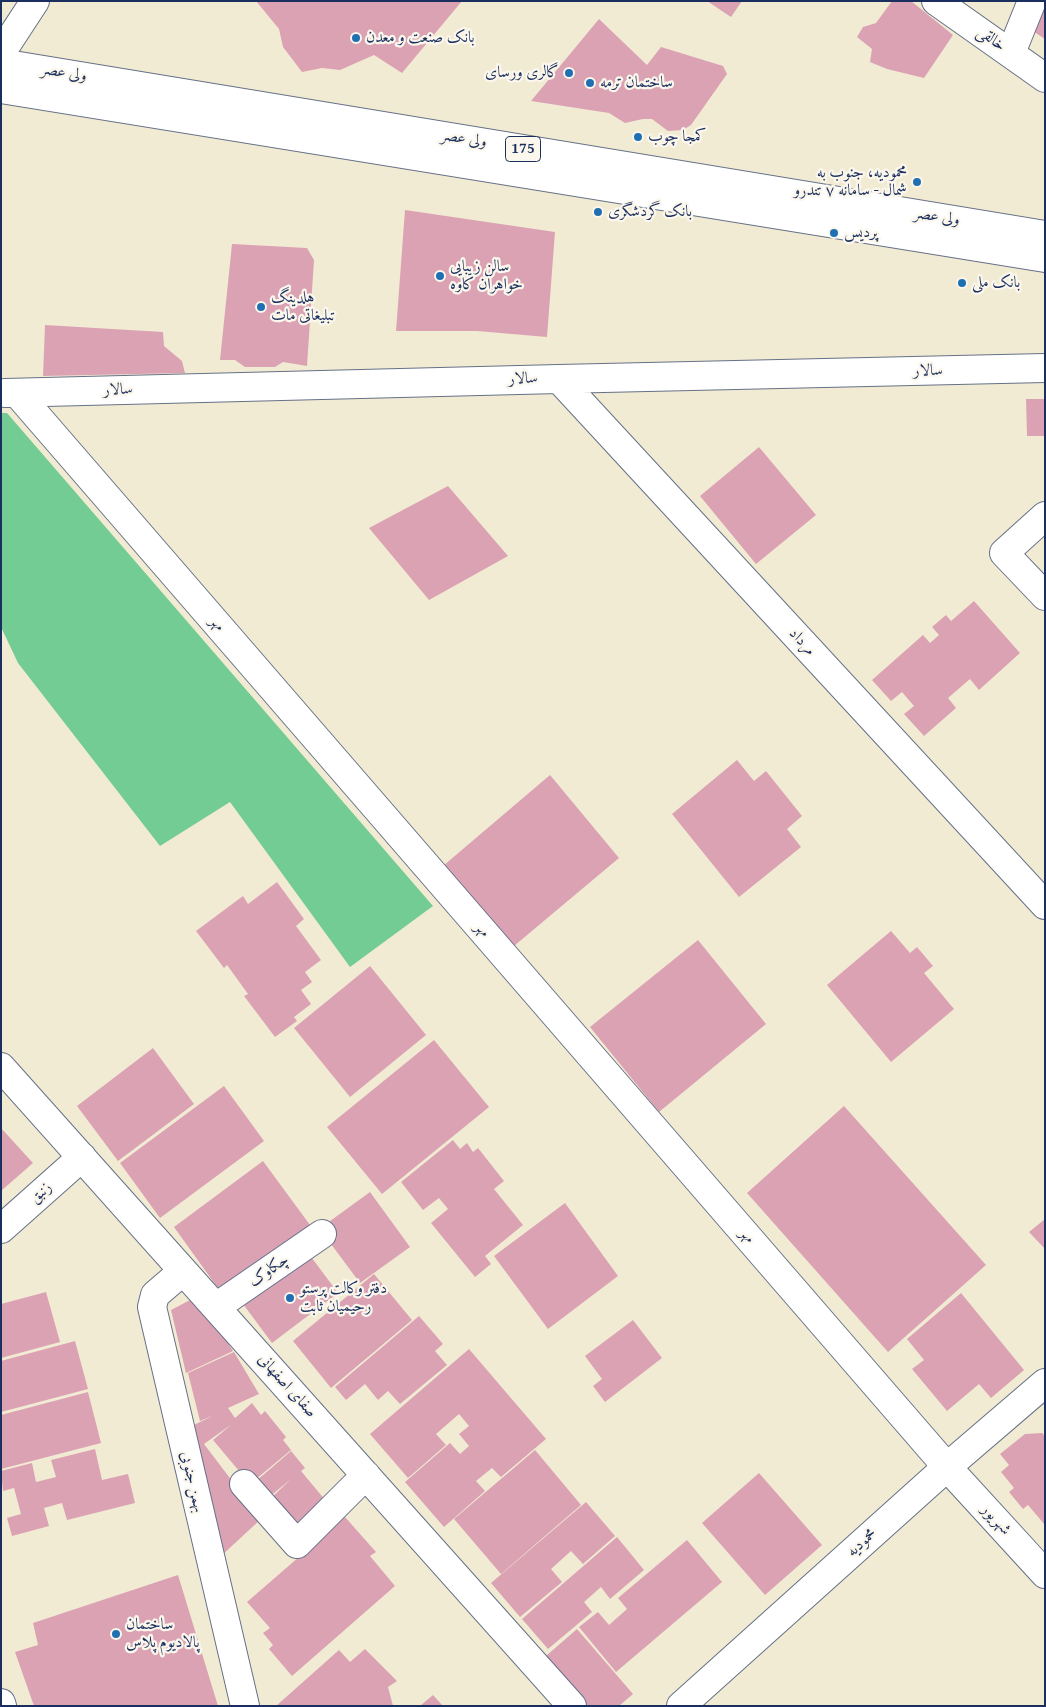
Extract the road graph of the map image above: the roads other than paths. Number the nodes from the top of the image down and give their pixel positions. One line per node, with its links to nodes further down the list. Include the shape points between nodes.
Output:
1 (35, 1): 4 (street)
2 (936, 1): 5 (street, خالقی)
3 (1032, 1): 5 (street)
4 (1, 53)
5 (1011, 53): 7 (street, خالقی)
6 (1, 63): 9 (street, ولی عصر / 175)
7 (1045, 78)
8 (1, 88): 10 (street, ولی عصر / 175)
9 (1045, 234)
10 (1045, 258)
11 (1045, 368): 12 (street, سالار)
12 (559, 378): 13 (street, سالار); 16 (street, مرداد)
13 (9, 393): 24 (street, مهر)
14 (1045, 516): 15 (street, via 1004,553)
15 (1045, 596)
16 (1045, 905)
17 (1, 1067): 18 (street, صفای اصفهانی)
18 (82, 1157): 19 (street, زنبق); 21 (street, صفای اصفهانی)
19 (1, 1229)
20 (322, 1234): 22 (street, چکاوک)
21 (183, 1271): 22 (street, صفای اصفهانی); 28 (street, بهمن جنوبی, via 155,1295 152,1307)
22 (216, 1307): 25 (street, صفای اصفهانی)
23 (1045, 1383): 24 (street, محمودیه)
24 (947, 1467): 27 (street, شهریور); 30 (street, محمودیه)
25 (366, 1475): 26 (street, via 297,1544); 29 (street, صفای اصفهانی)
26 (244, 1484)
27 (1045, 1574)
28 (245, 1706)
29 (572, 1706)
30 (681, 1706)

